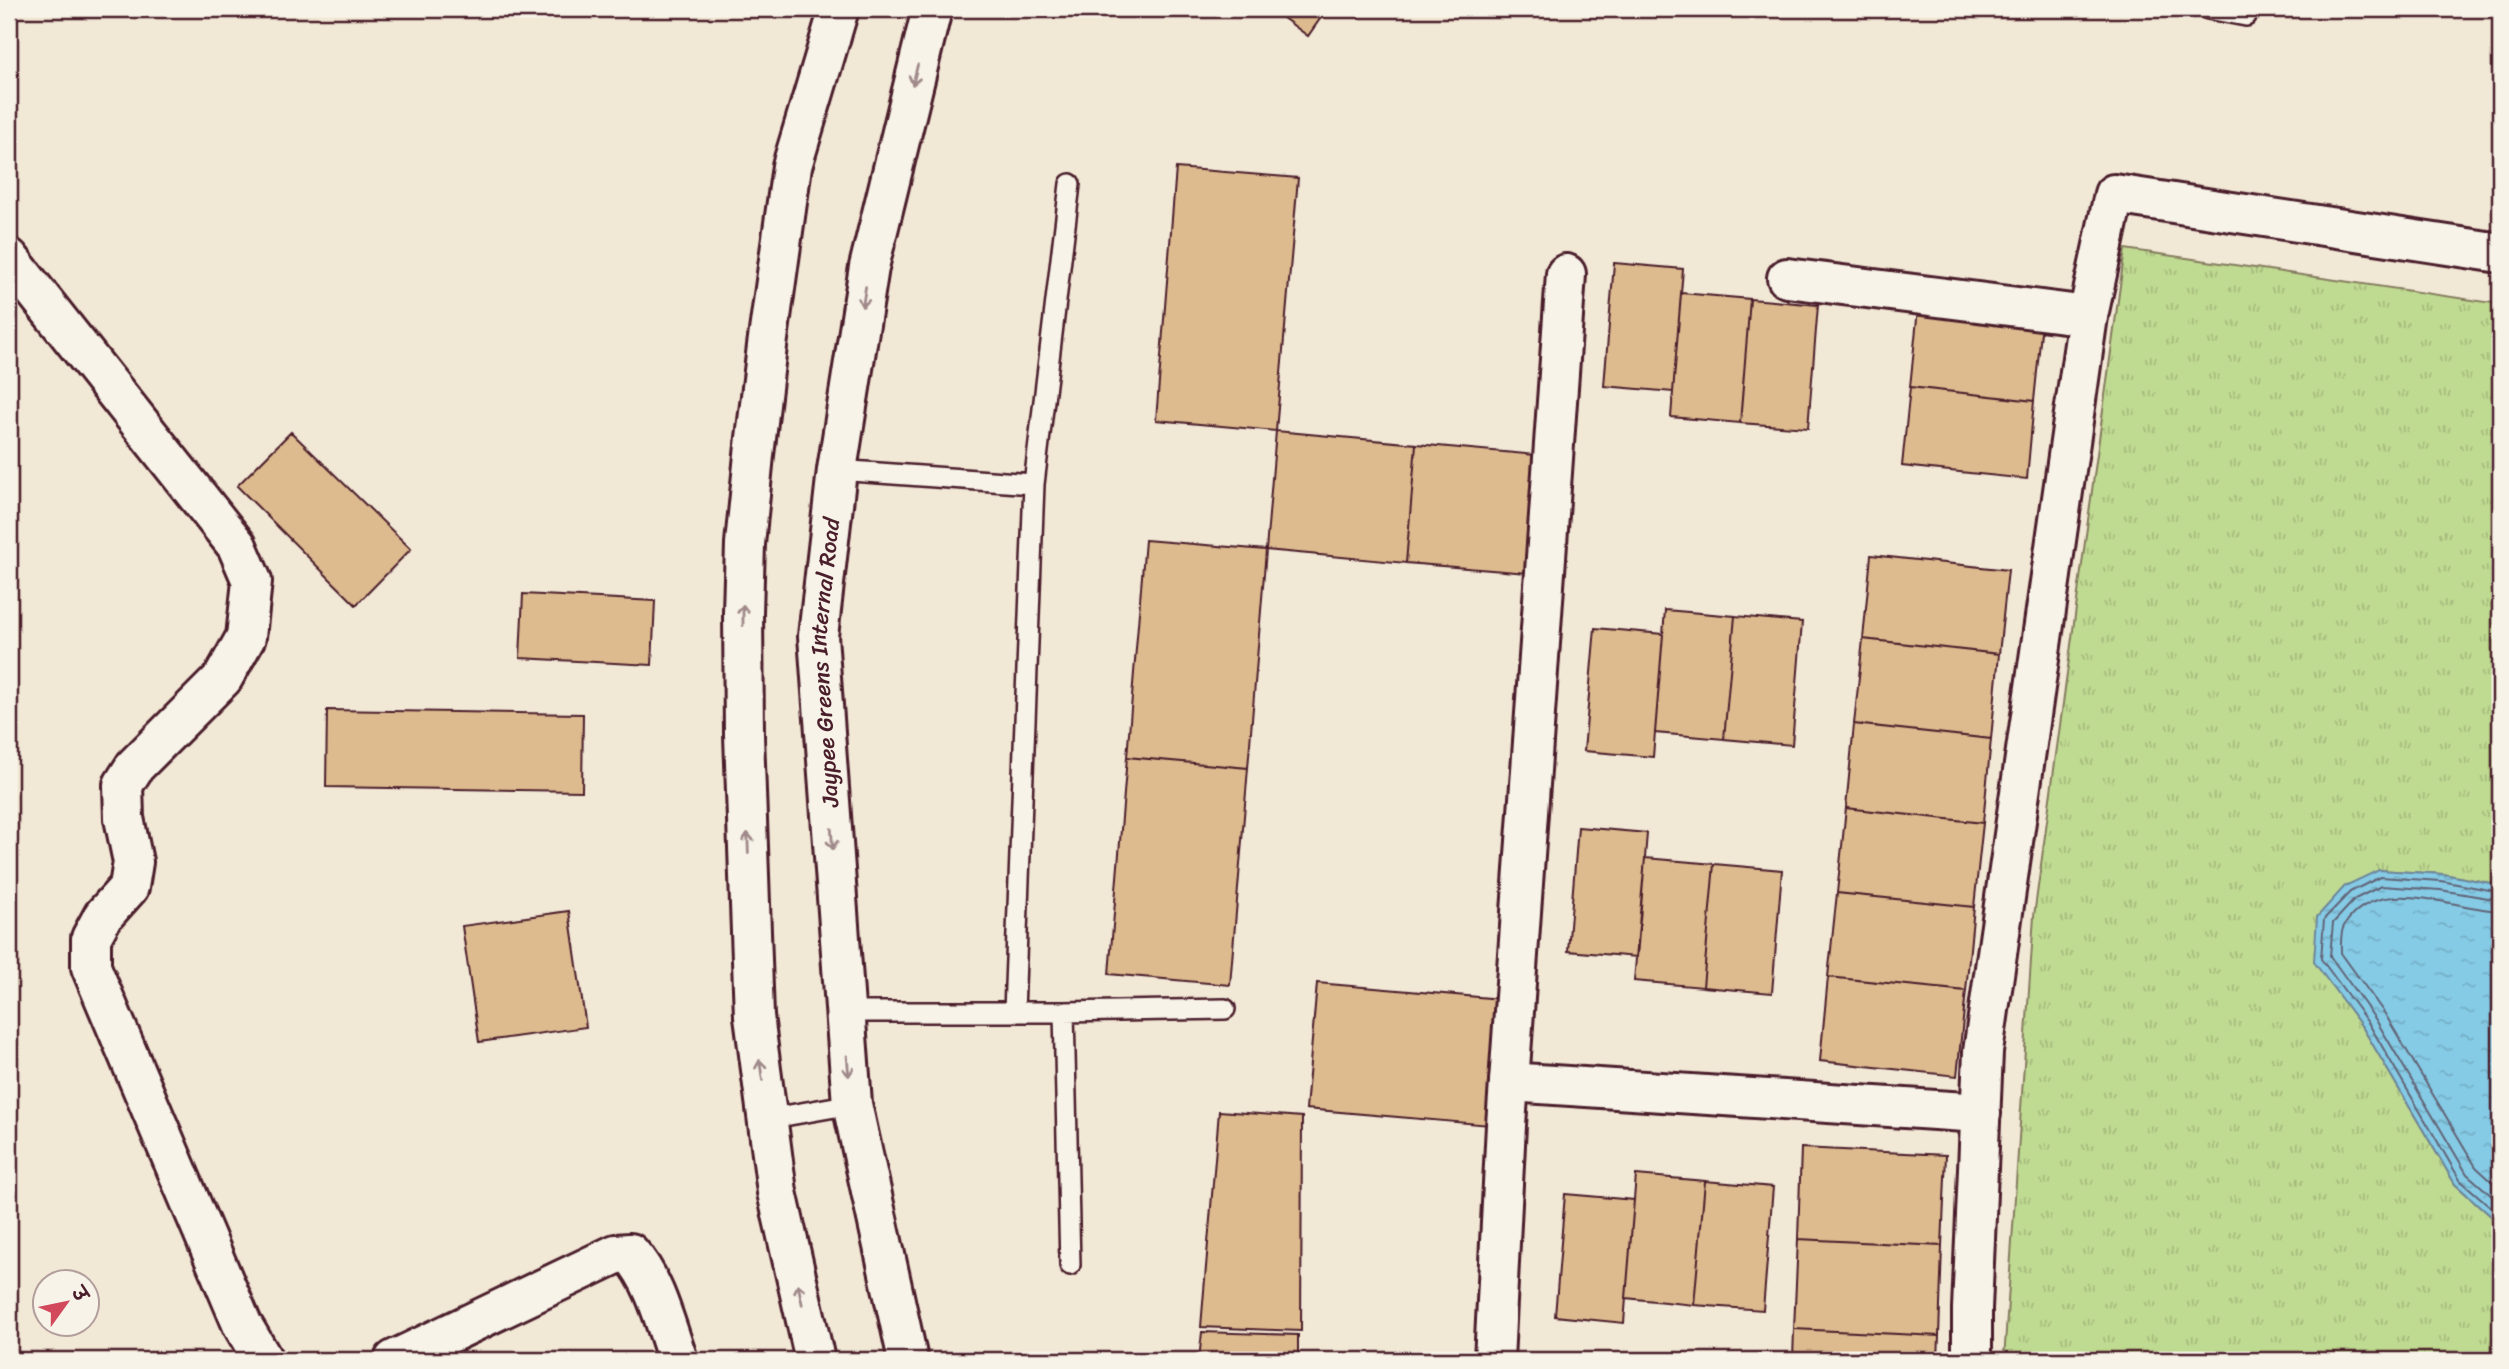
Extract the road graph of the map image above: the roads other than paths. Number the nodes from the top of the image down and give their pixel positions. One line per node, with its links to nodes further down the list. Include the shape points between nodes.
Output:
1 (839, 9): 20 (street, one-way to 1, via 753,1002 744,734 745,544 766,346 792,166)
2 (932, 9): 11 (street, Jaypee Greens Internal Road, one-way to 11, via 869,267)
3 (2208, 9): 4 (lane)
4 (2246, 16)
5 (1070, 184): 12 (lane)
6 (2500, 253): 10 (street, via 2114,194)
7 (9, 258): 22 (street, via 237,546 252,581 246,637 223,678 135,766 123,785 133,862 129,887 103,916 91,938 91,967 242,1324)
8 (1566, 274): 17 (street)
9 (1787, 278): 10 (street)
10 (2088, 316): 19 (street, via 1983,1052)
11 (837, 470): 12 (lane); 14 (street, Jaypee Greens Internal Road, one-way to 14, via 818,636)
12 (1034, 484): 15 (lane)
13 (1225, 1009): 16 (lane)
14 (843, 1012): 15 (lane); 18 (street, Jaypee Greens Internal Road, one-way to 18)
15 (1014, 1012): 16 (lane)
16 (1064, 1012): 21 (lane)
17 (1509, 1082): 19 (street); 27 (street)
18 (852, 1104): 20 (lane); 26 (street, Jaypee Greens Internal Road)
19 (1981, 1113): 28 (street)
20 (767, 1119): 25 (street, one-way to 20)
21 (1070, 1265)
22 (263, 1360)
23 (394, 1360): 24 (street, via 616,1254 631,1253 643,1267)
24 (678, 1360)
25 (815, 1360)
26 (908, 1360)
27 (1494, 1360)
28 (1972, 1360)

